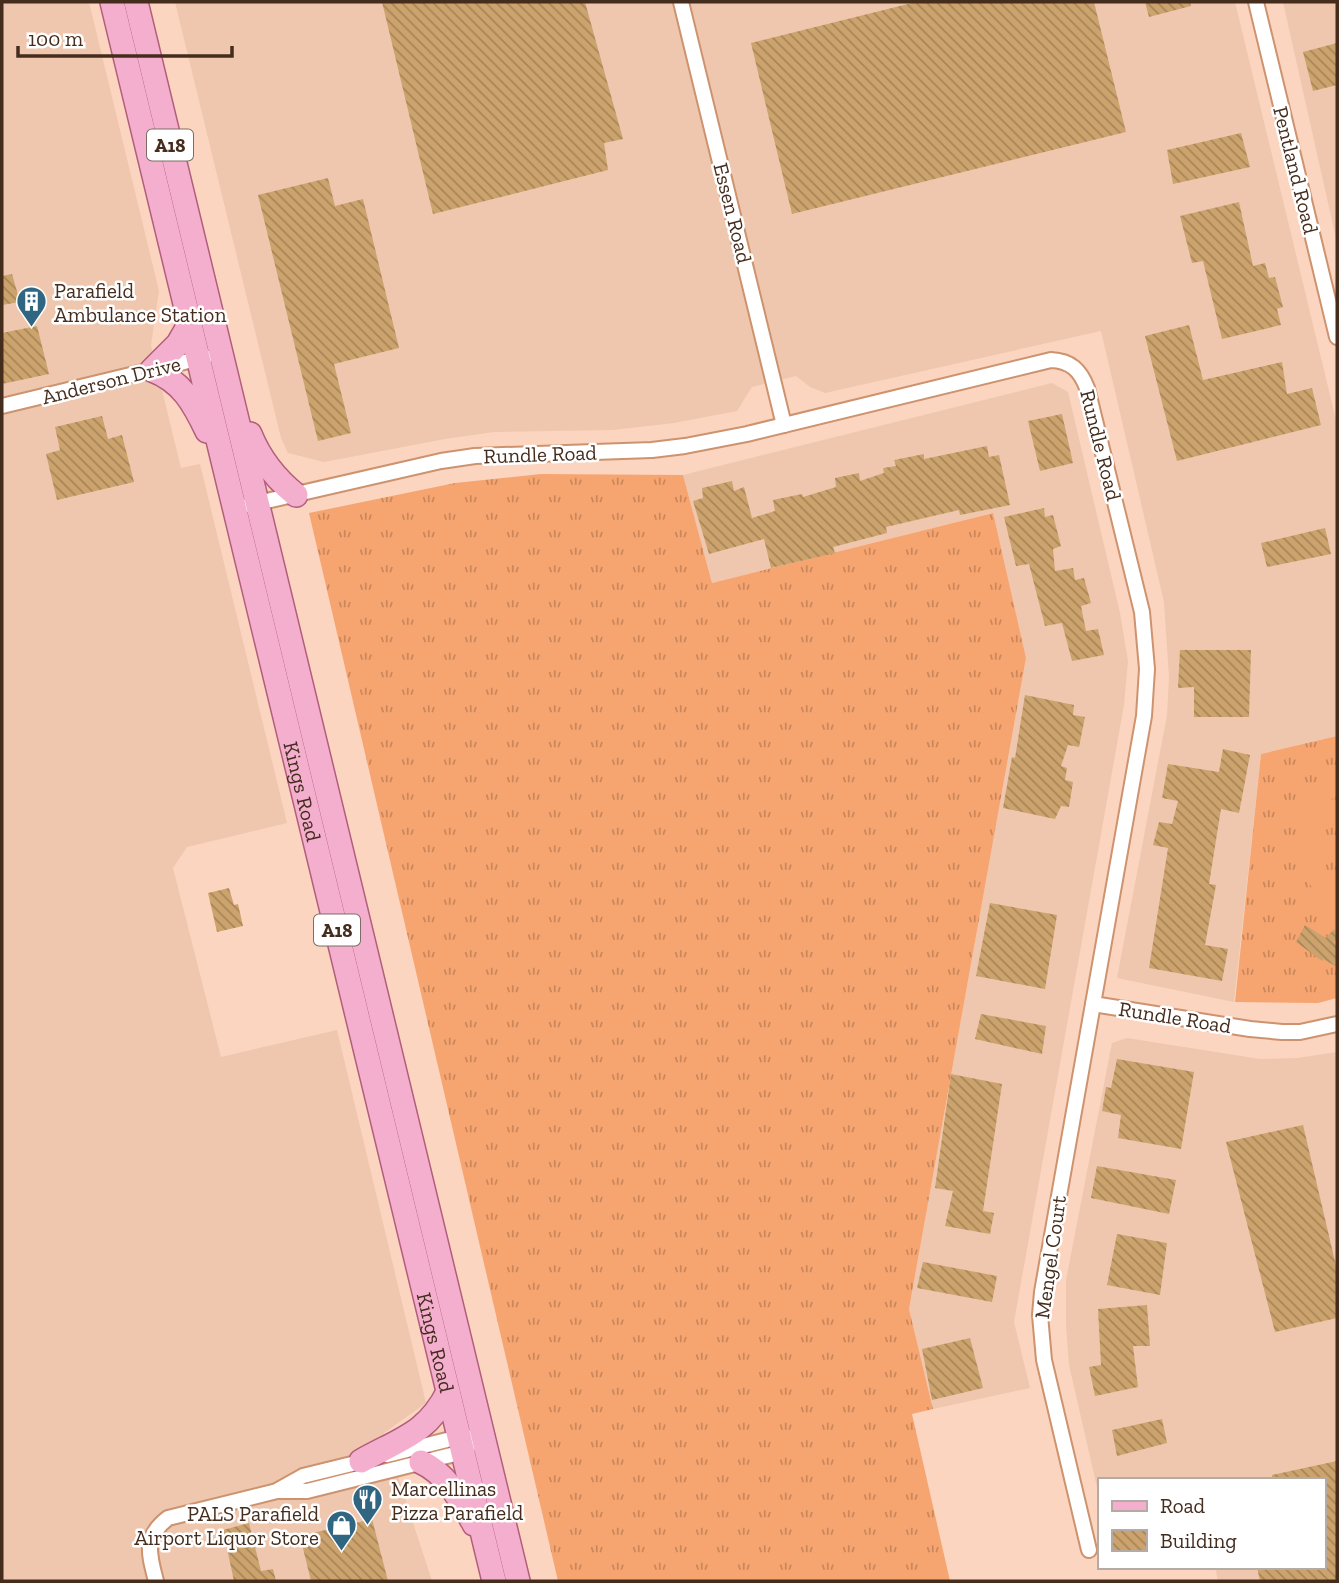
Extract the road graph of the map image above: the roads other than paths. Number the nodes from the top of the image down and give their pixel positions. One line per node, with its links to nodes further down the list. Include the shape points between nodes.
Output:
1 (112, 2): 5 (main road, Kings Road / A18)
2 (136, 2): 7 (main road, Kings Road / A18)
3 (681, 2): 11 (street, Essen Road)
4 (1256, 2): 6 (street, Pentland Road)
5 (190, 323): 7 (main road, Kings Road / A18); 8 (main road, via 178,344)
6 (1337, 337)
7 (209, 356): 8 (street, Anderson Drive); 9 (main road, Kings Road / A18); 12 (main road, Kings Road / A18)
8 (152, 370): 10 (street, Anderson Drive); 12 (main road, via 183,388)
9 (226, 376): 13 (main road, via 257,451); 14 (main road, Kings Road / A18)
10 (2, 406)
11 (784, 425): 13 (street, Rundle Road, via 652,450 508,454 441,461); 16 (street, Rundle Road, via 1051,360 1070,364 1083,376 1142,612 1147,678)
12 (225, 469): 15 (main road, Kings Road / A18)
13 (296, 495): 14 (street, Rundle Road)
14 (258, 503): 15 (street, Rundle Road); 19 (main road, Kings Road / A18)
15 (234, 508): 18 (main road, Kings Road / A18)
16 (1094, 1004): 17 (street, Rundle Road, via 1282,1032); 25 (street, Mengel Court, via 1040,1315 1044,1360)
17 (1337, 1024)
18 (448, 1392): 20 (main road, Kings Road / A18); 21 (main road, via 421,1429)
19 (484, 1438): 20 (street); 28 (main road, Kings Road / A18)
20 (461, 1444): 21 (street); 22 (street); 24 (main road, Kings Road / A18)
21 (361, 1461): 23 (street, via 303,1476)
22 (421, 1462): 23 (street, via 307,1491); 24 (main road, via 444,1478)
23 (277, 1491): 26 (street, via 168,1518 156,1527 149,1545)
24 (485, 1545): 27 (main road, Kings Road / A18)
25 (1089, 1550)
26 (156, 1581)
27 (494, 1581)
28 (518, 1581)

